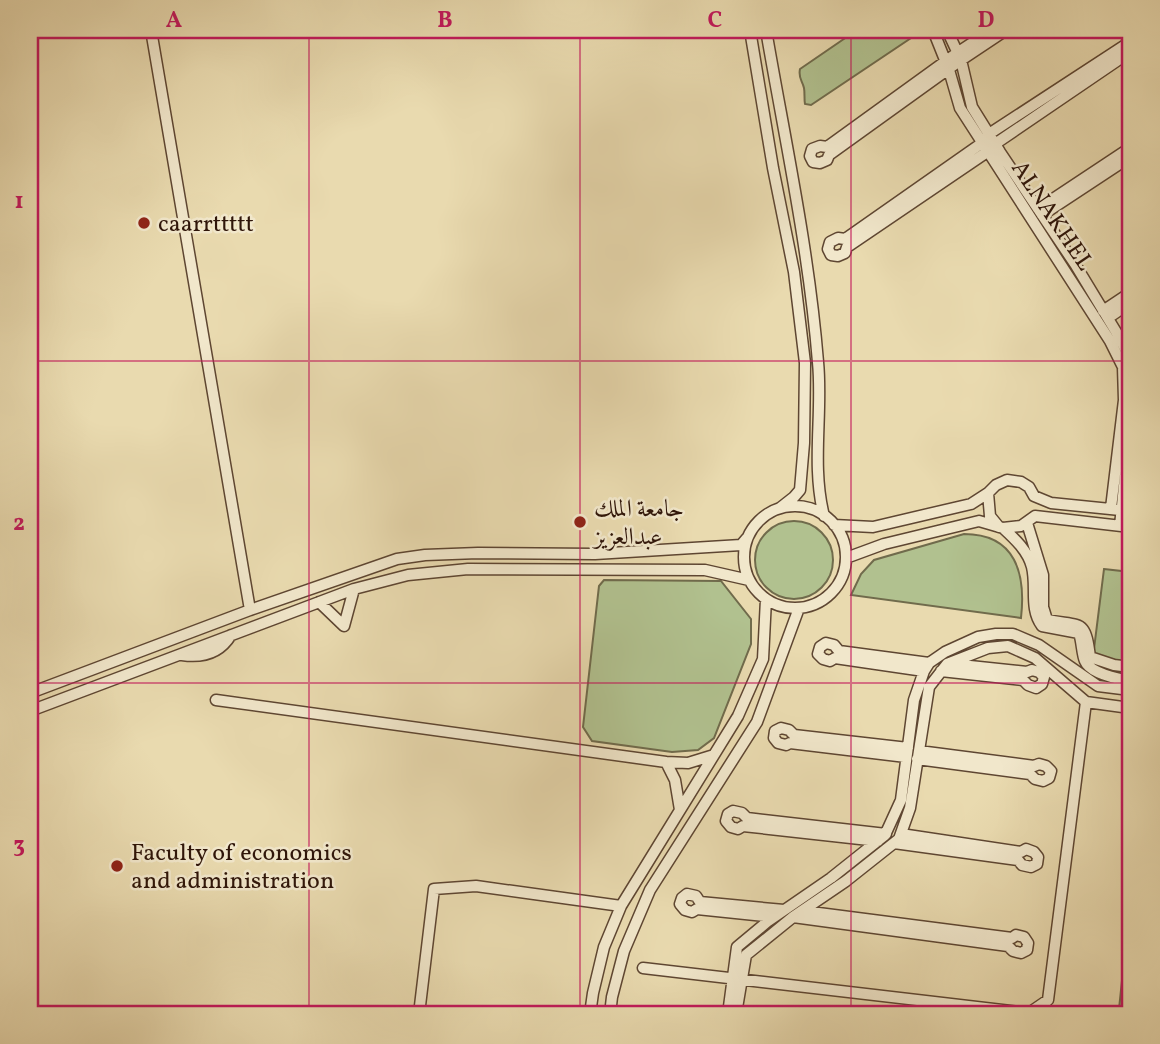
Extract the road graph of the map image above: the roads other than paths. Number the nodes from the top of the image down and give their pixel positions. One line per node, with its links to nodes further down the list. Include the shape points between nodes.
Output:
1 (151, 30): 39 (street)
2 (750, 30): 25 (street, via 794,272 805,363 800,490)
3 (766, 30): 27 (street, via 809,273 819,365 817,446)
4 (933, 30): 11 (street, ALNAKHEL)
5 (947, 30): 10 (street)
6 (992, 30): 10 (street)
7 (1006, 30): 10 (street)
8 (1130, 42): 12 (street)
9 (1130, 52): 12 (street)
10 (959, 56): 11 (street); 12 (street, via 972,107)
11 (947, 66): 11 (street, via 827,147 812,149 813,162 827,160); 13 (street, ALNAKHEL, via 960,108)
12 (992, 139): 13 (street); 16 (street)
13 (984, 148): 13 (street, via 845,239 830,242 831,254 845,253 847,247); 26 (street, ALNAKHEL, via 1123,367)
14 (1130, 148): 16 (street)
15 (1130, 157): 16 (street)
16 (1040, 212): 19 (street)
17 (1130, 293): 19 (street)
18 (1130, 303): 19 (street)
19 (1106, 314): 20 (street)
20 (1130, 358)
21 (1130, 426): 22 (street)
22 (1129, 459): 26 (street)
23 (988, 493): 24 (street, via 1007,481 1021,482); 29 (street, via 971,504 873,527); 31 (street, via 989,516)
24 (1034, 496): 26 (street, via 1051,503); 28 (street, via 1037,507)
25 (780, 508): 27 (street, via 803,507); 32 (street, via 760,520)
26 (1121, 510): 30 (street)
27 (824, 516): 29 (street)
28 (1031, 520): 30 (street); 31 (street, via 1021,526); 42 (street, via 1047,620 1077,624 1087,633 1090,657)
29 (834, 525): 33 (street)
30 (1125, 526)
31 (1001, 527): 33 (street, via 979,521); 43 (street, via 1022,545 1032,567 1036,618 1042,626 1079,633 1084,660 1091,669)
32 (747, 538): 34 (street, via 745,567); 39 (street, via 741,545 595,554 478,553 397,559)
33 (846, 558): 38 (street, via 832,592)
34 (750, 580): 35 (street, via 705,570 468,569 408,575); 36 (street)
35 (354, 589): 37 (street); 37 (street, via 344,626)
36 (766, 599): 38 (street); 51 (street, via 763,659 738,716)
37 (319, 602): 49 (street)
38 (799, 608): 65 (street, via 757,722 650,890 624,951)
39 (250, 610): 45 (street)
40 (926, 667): 40 (street, via 838,651 826,643 818,654 830,661); 44 (street, via 978,637 1013,634 1039,645 1098,686); 50 (street, via 914,700)
41 (944, 667): 41 (street, via 1023,680 1036,688 1044,677 1032,670); 47 (street, via 988,648 1008,646 1035,658); 50 (street, via 929,687)
42 (1130, 667)
43 (1130, 681)
44 (1130, 690)
45 (30, 693)
46 (215, 700): 52 (street)
47 (1086, 702): 48 (street); 62 (street, via 1048,1000 1030,1013)
48 (1130, 708)
49 (30, 711)
50 (912, 754): 50 (street, via 1030,774 1043,782 1051,771 1039,764); 50 (street, via 794,735 781,727 774,738 786,746); 54 (street, via 901,800); 55 (street, via 910,808)
51 (714, 755): 52 (street, via 688,763); 53 (street)
52 (666, 762): 53 (street, via 675,780)
53 (680, 810): 56 (street)
54 (882, 838): 54 (street, via 747,818 733,811 726,821 738,829); 57 (street)
55 (897, 839): 55 (street, via 1018,860 1031,867 1037,864 1038,857 1026,849); 58 (street)
56 (621, 906): 63 (street, via 476,886 434,889); 64 (street, via 604,947)
57 (784, 910): 59 (street); 59 (street, via 700,902 687,894 680,904 692,912)
58 (803, 911): 60 (street); 60 (street, via 1016,935 1024,937 1027,950 1021,953 1008,946)
59 (774, 917): 62 (street, via 737,947)
60 (793, 917): 62 (street, via 746,955)
61 (643, 968): 62 (street)
62 (737, 978): 66 (street); 67 (street)
63 (419, 1014)
64 (590, 1014)
65 (610, 1014)
66 (728, 1014)
67 (736, 1014)

